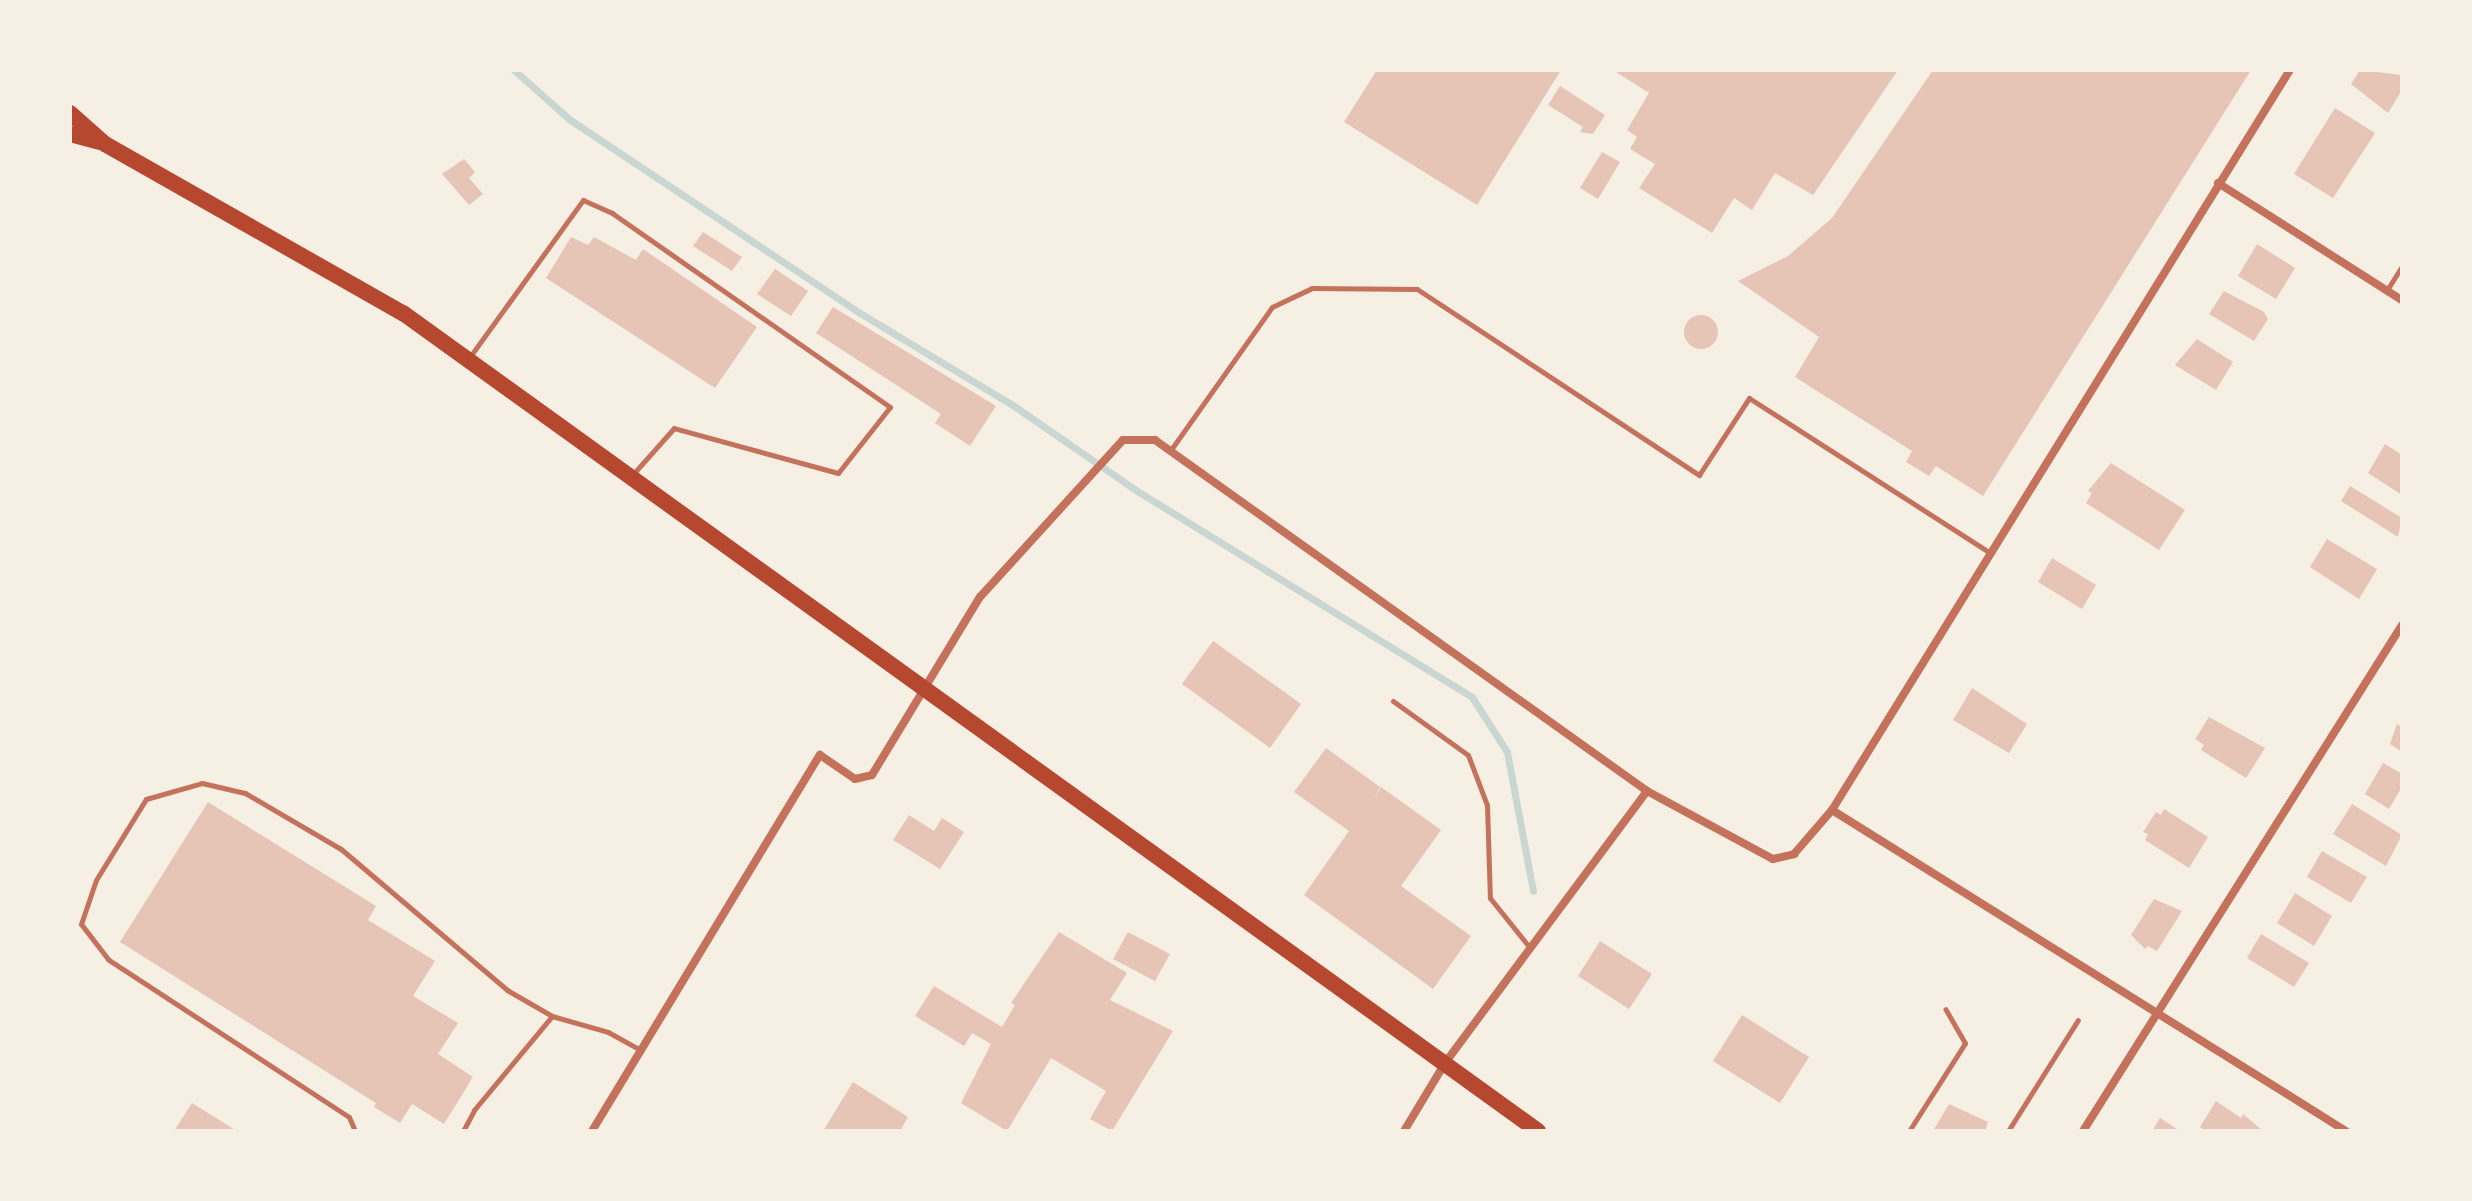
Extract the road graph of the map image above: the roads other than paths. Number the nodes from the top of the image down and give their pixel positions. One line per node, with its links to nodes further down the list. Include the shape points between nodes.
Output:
1 (2290, 70): 5 (street)
2 (70, 113): 4 (main road)
3 (70, 134): 4 (main road)
4 (105, 144): 9 (main road, via 403,313)
5 (2218, 183): 7 (street); 12 (street)
6 (2402, 266): 7 (lane)
7 (2387, 290): 8 (street)
8 (2402, 300)
9 (468, 359): 11 (main road); 11 (lane, via 583,200 612,213 890,407 838,473 674,428)
10 (1170, 451): 12 (lane, via 1272,307 1312,288 1417,289 1699,475 1749,398); 15 (street); 22 (street, via 1155,440 1123,440 980,597 872,775 855,779 820,755)
11 (632, 476): 23 (main road)
12 (1990, 553): 16 (street)
13 (2402, 625): 19 (street)
14 (1393, 701): 17 (lane, via 1468,755 1487,805 1490,898)
15 (1647, 791): 16 (street, via 1773,859 1794,854); 17 (street)
16 (1832, 810): 19 (street)
17 (1530, 949): 23 (street)
18 (1945, 1009): 29 (lane, via 1965,1043)
19 (2157, 1013): 31 (street); 32 (street)
20 (552, 1016): 22 (lane, via 608,1032); 24 (lane, via 507,990 341,849 245,793 202,783 146,799 96,880 81,924 108,959 349,1117); 25 (lane, via 474,1110)
21 (2078, 1020): 30 (lane)
22 (641, 1050): 26 (street)
23 (1445, 1063): 27 (street); 28 (main road)
24 (355, 1131)
25 (463, 1131)
26 (592, 1131)
27 (1404, 1131)
28 (1538, 1131)
29 (1909, 1131)
30 (2008, 1131)
31 (2083, 1131)
32 (2346, 1131)

